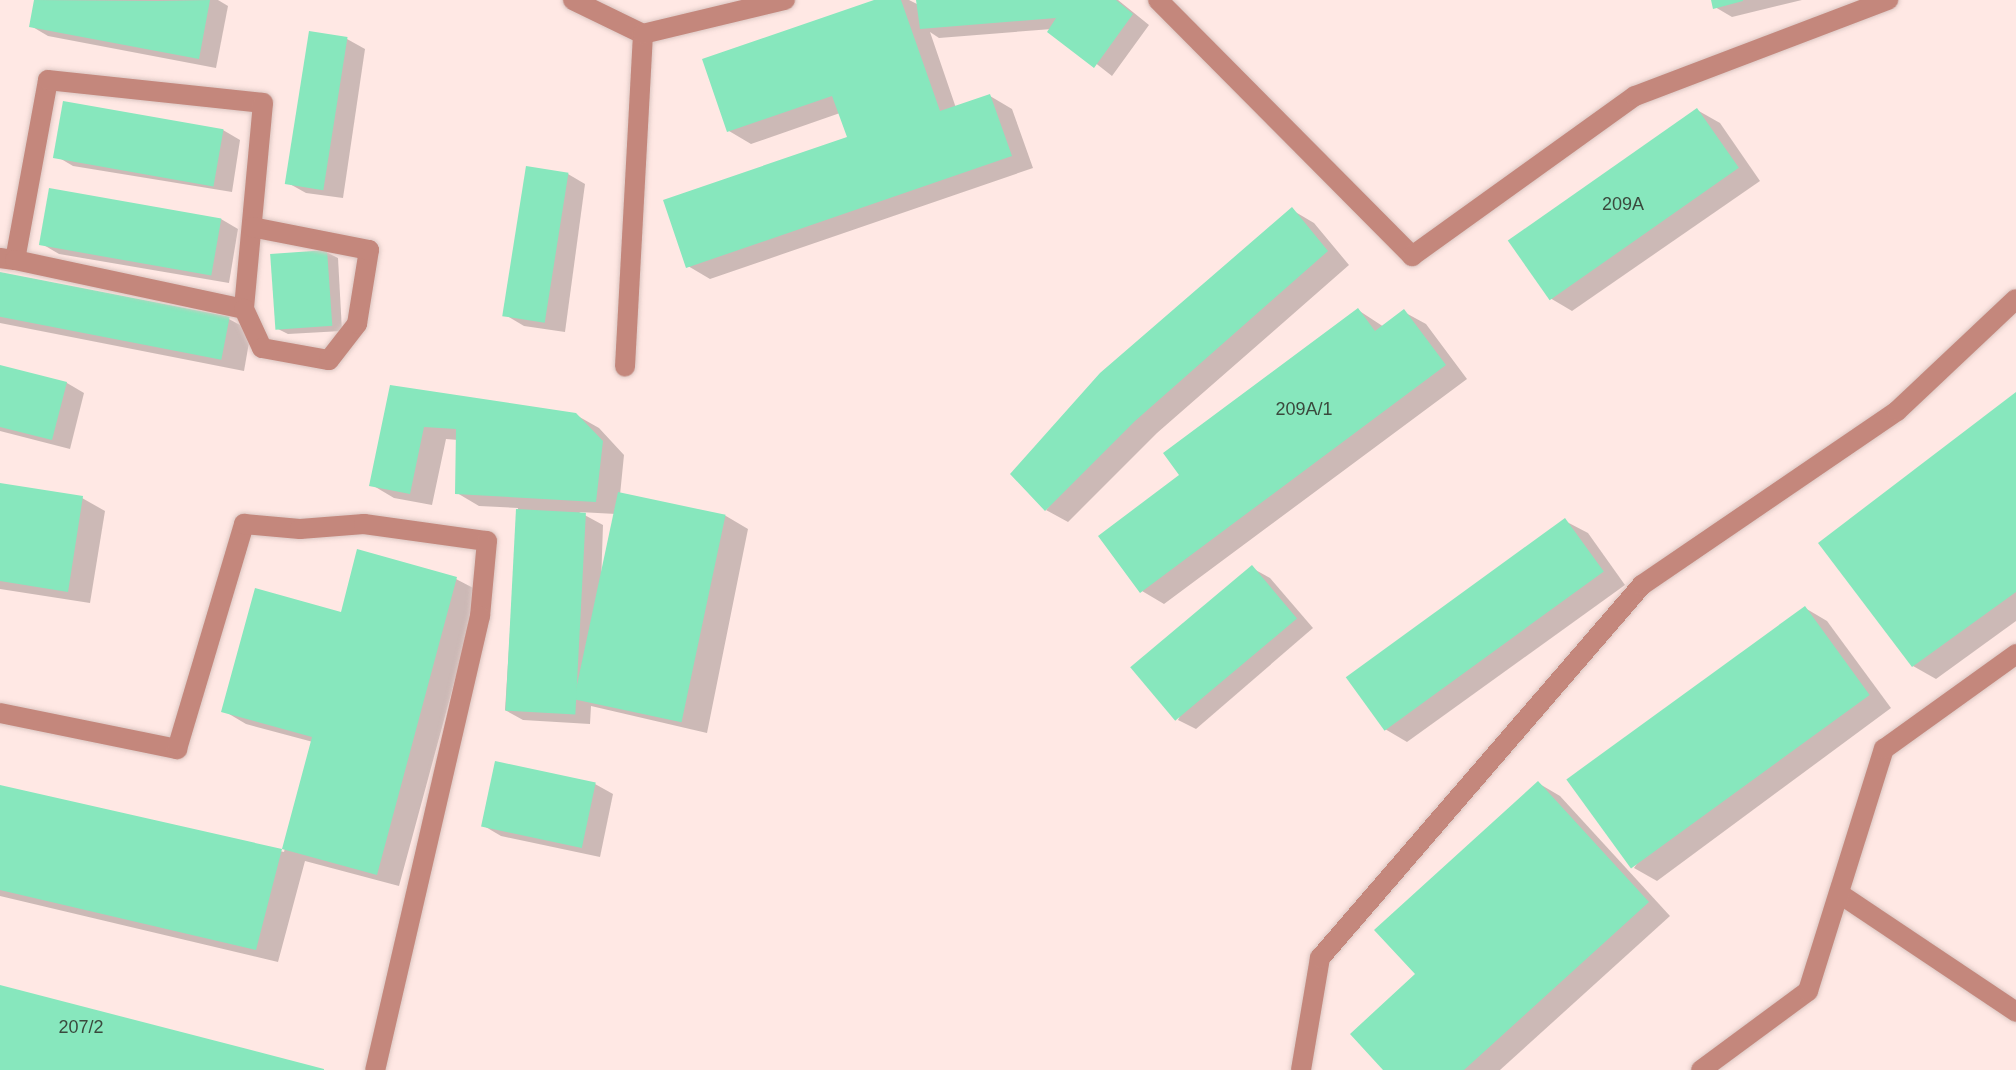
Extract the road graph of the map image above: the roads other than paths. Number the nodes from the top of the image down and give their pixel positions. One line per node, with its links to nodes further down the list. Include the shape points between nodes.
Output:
1 (573, 0): 5 (lane)
2 (785, 0): 5 (lane)
3 (1158, 0): 4 (lane, via 1412,256 1635,96)
4 (1888, 0)
5 (643, 34): 10 (lane)
6 (252, 227): 7 (lane, via 263,103 48,80); 9 (lane); 9 (lane, via 369,250 357,324 329,360 262,348)
7 (7, 259): 9 (lane)
8 (2016, 299): 16 (lane, via 1897,411 1642,585 1320,958)
9 (244, 309)
10 (625, 367)
11 (2016, 654): 13 (lane, via 1884,749)
12 (0, 713): 15 (lane, via 177,749 244,524 300,529 364,524 487,541 480,616)
13 (1840, 894): 14 (lane); 17 (lane, via 1808,991)
14 (2016, 1012)
15 (375, 1070)
16 (1301, 1070)
17 (1701, 1070)

